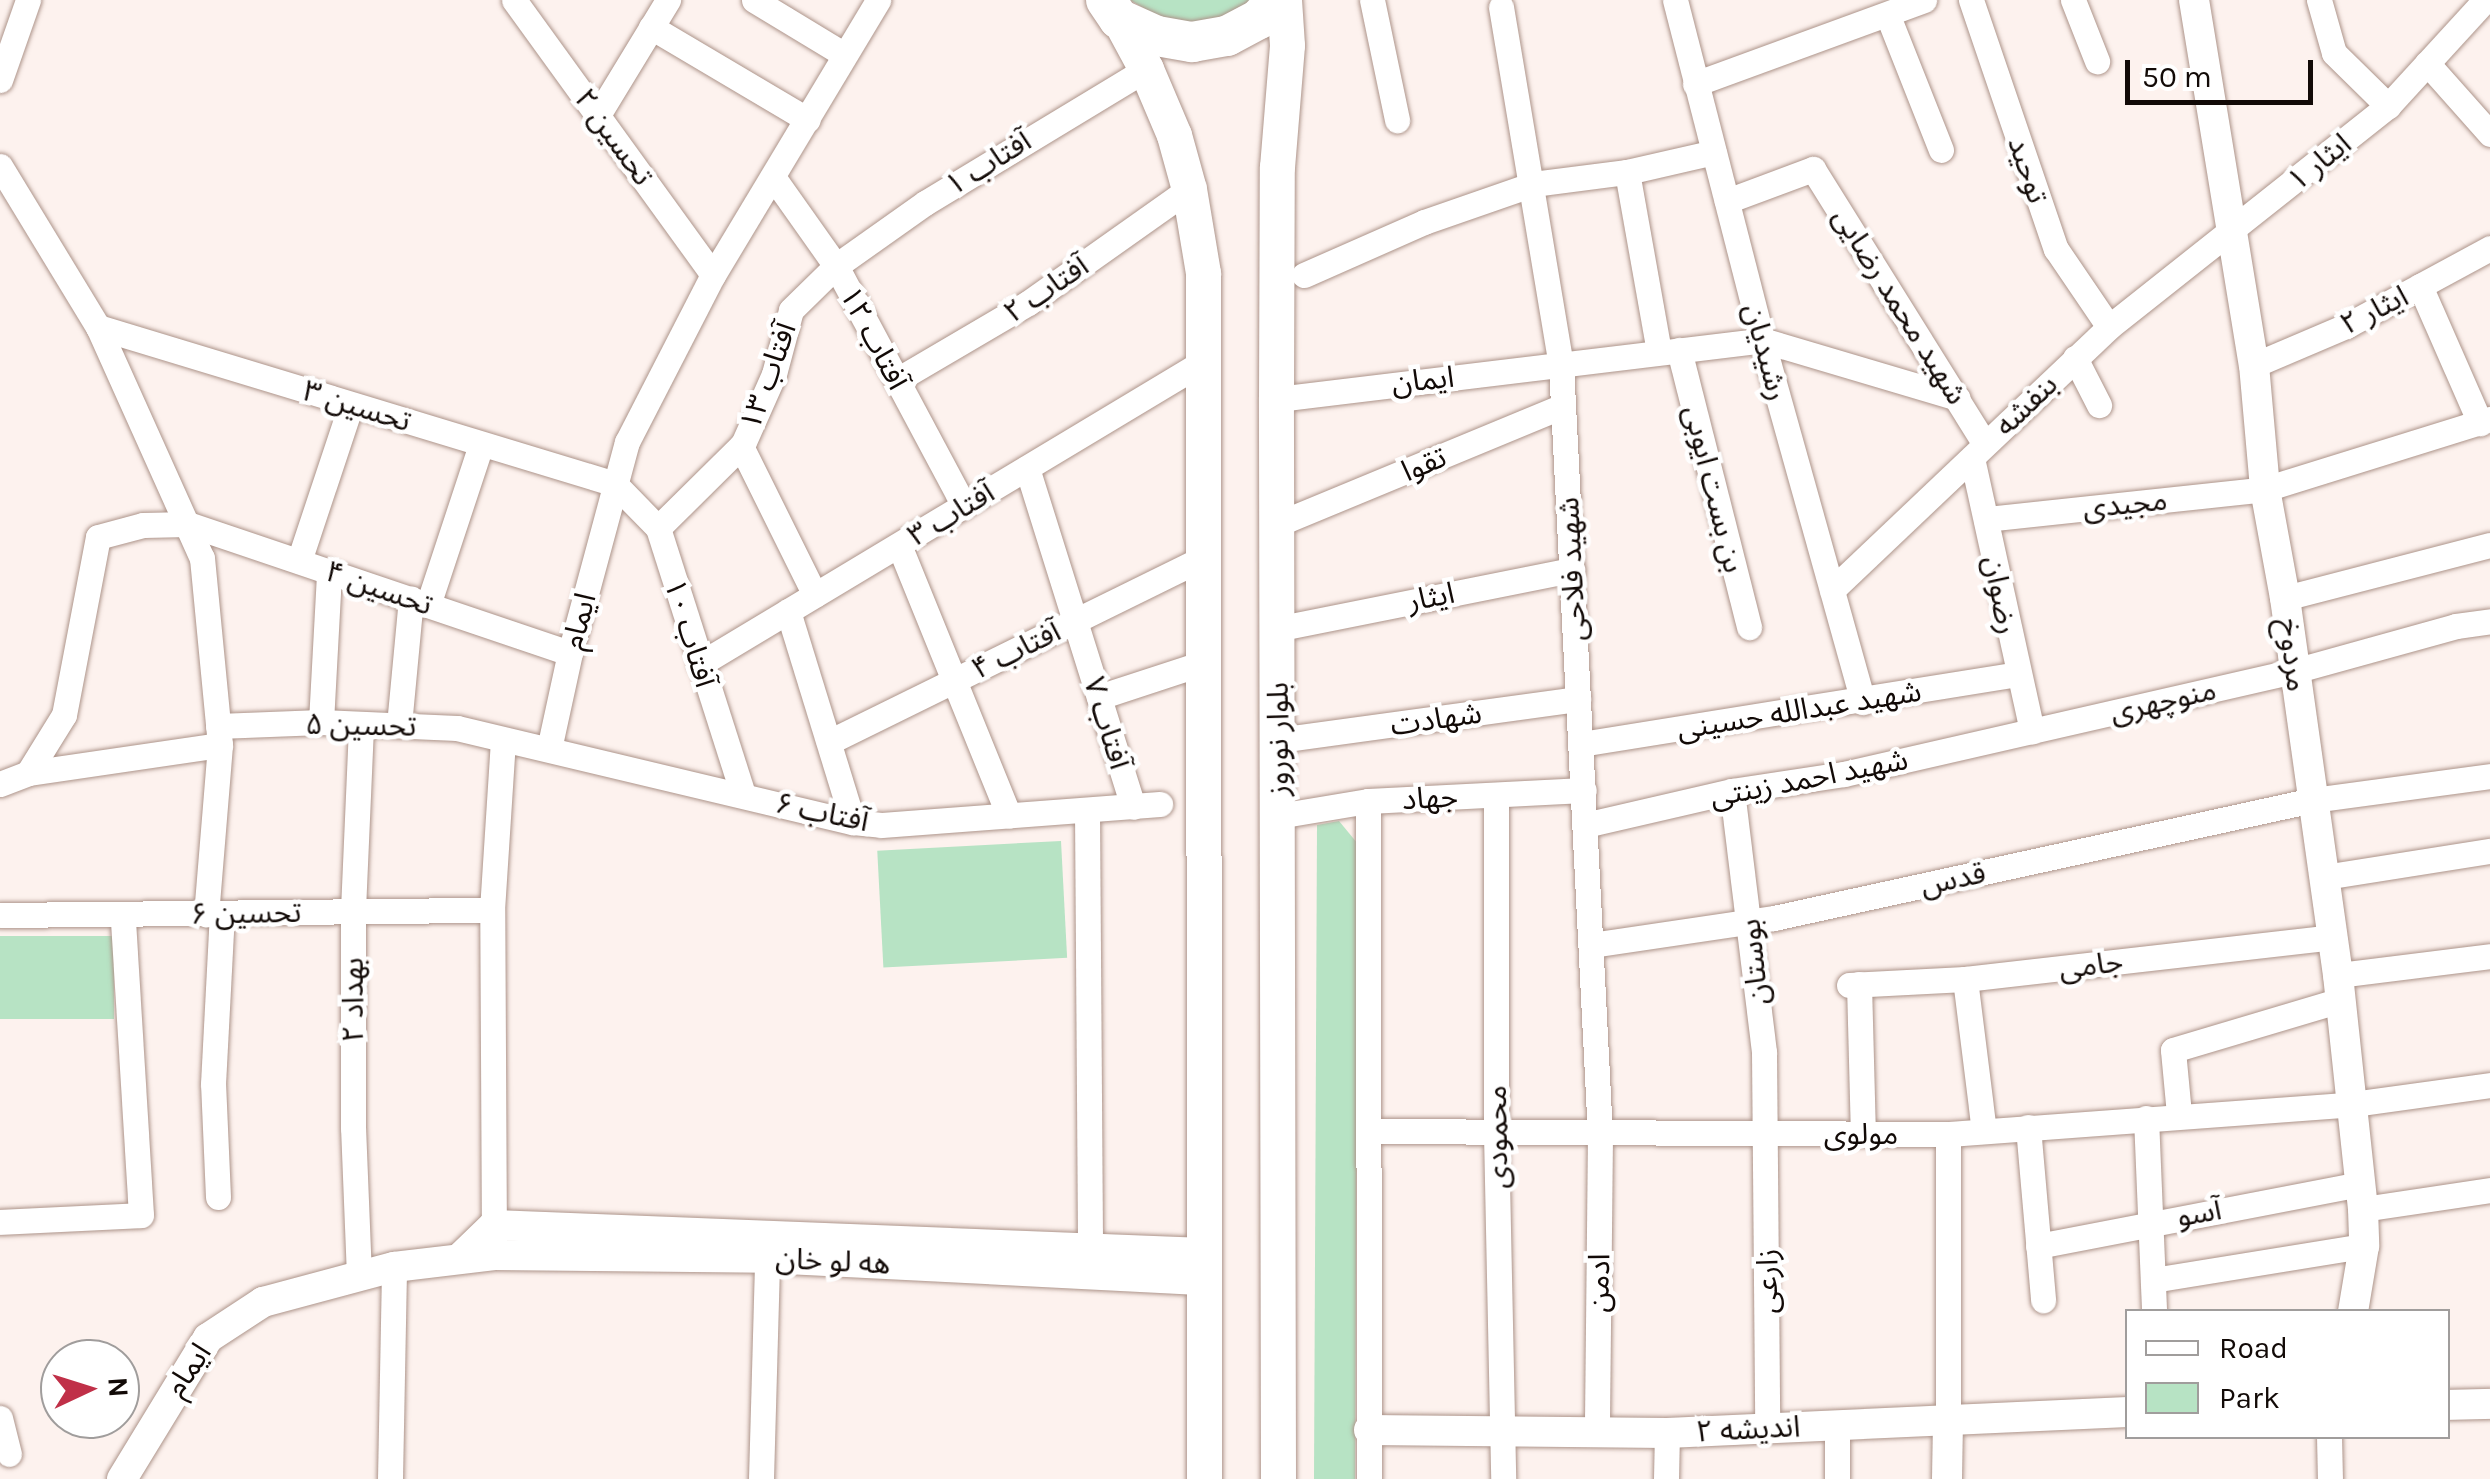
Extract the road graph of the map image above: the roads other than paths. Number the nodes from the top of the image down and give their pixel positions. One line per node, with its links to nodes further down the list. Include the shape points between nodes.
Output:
1 (28, 0): 23 (street)
2 (514, 0): 26 (street, تحسین ۲)
3 (668, 0): 18 (street)
4 (754, 0): 19 (street)
5 (878, 0): 19 (street, ایمام)
6 (1280, 0): 16 (main road, via 1228,36 1192,42 1156,36); 117 (main road, بلوار نوروز, via 1287,45 1277,167)
7 (1372, 0): 28 (street)
8 (1675, 0): 24 (street, رشیدیان)
9 (1924, 0): 17 (street)
10 (1972, 0): 45 (street, توحید, via 2056,249)
11 (2073, 0): 20 (street)
12 (2194, 0): 38 (street, مردوخ)
13 (2319, 0): 25 (street, via 2334,53)
14 (2485, 0): 21 (street, ایثار ۱)
15 (1502, 7): 35 (street, شهید فلاحی)
16 (1112, 10): 22 (main road)
17 (1888, 16): 24 (street); 30 (street)
18 (651, 27): 26 (street); 27 (street)
19 (843, 54): 27 (street, ایمام)
20 (2097, 61)
21 (2427, 63): 25 (street, ایثار ۱); 29 (street)
22 (1146, 69): 36 (main road); 40 (street, آفتاب ۱, via 956,183)
23 (0, 80)
24 (1696, 84): 31 (street, رشیدیان)
25 (2388, 106): 38 (street, ایثار ۱)
26 (598, 115): 41 (street, تحسین ۲)
27 (808, 120): 34 (street, ایمام)
28 (1397, 120)
29 (2490, 134)
30 (1941, 150)
31 (1714, 152): 33 (street); 37 (street, رشیدیان)
32 (1, 170): 44 (street)
33 (1627, 172): 35 (street); 47 (street, بن بست ایوبی)
34 (773, 177): 40 (street, آفتاب ۱۲); 41 (street, ایمام)
35 (1533, 184): 42 (street); 50 (street, شهید فلاحی)
36 (1189, 189): 49 (main road, via 1203,273); 52 (street, آفتاب ۲, via 1028,303)
37 (1726, 201): 46 (street, رشیدیان); 54 (street, شهید محمد رضایی, via 1813,169)
38 (2231, 233): 45 (street, بنفشه); 51 (street, مردوخ)
39 (2490, 248): 43 (street, ایثار ۲)
40 (836, 266): 52 (street, آفتاب ۱۲); 60 (street, آفتاب ۱۳, via 790,310 774,374)
41 (713, 274): 63 (street, ایمام, via 627,442)
42 (1304, 275)
43 (2420, 286): 51 (street, ایثار ۲); 58 (street)
44 (98, 327): 55 (street, تحسین ۳); 68 (street)
45 (2109, 328): 48 (street, بنفشه)
46 (1762, 340): 47 (street, ایمان); 54 (street); 76 (street, رشیدیان)
47 (1669, 351): 50 (street, ایمان); 84 (street, بن بست ایوبی)
48 (2074, 358): 56 (street); 61 (street, بنفشه)
49 (1201, 364): 62 (street, آفتاب ۳); 72 (main road)
50 (1561, 365): 53 (street, ایمان); 57 (street, شهید فلاحی)
51 (2254, 366): 64 (street, مردوخ)
52 (896, 380): 65 (street, آفتاب ۱۲)
53 (1286, 398)
54 (1958, 398): 61 (street, شهید محمد رضایی)
55 (350, 404): 59 (street, تحسین ۳); 73 (street)
56 (2098, 405)
57 (1562, 406): 66 (street, تقوا); 74 (street, شهید فلاحی)
58 (2485, 421): 64 (street, مجیدی)
59 (481, 445): 63 (street, تحسین ۳); 79 (street)
60 (741, 446): 69 (street, آفتاب ۱۳); 77 (street)
61 (1979, 451): 67 (street, رضوان); 76 (street, بنفشه)
62 (1028, 468): 65 (street, آفتاب ۳); 81 (street, آفتاب ۷)
63 (615, 484): 69 (street, آفتاب ۱۰); 85 (street, ایمام)
64 (2265, 490): 67 (street, مجیدی); 78 (street, مردوخ)
65 (964, 506): 70 (street, آفتاب ۳)
66 (1285, 520)
67 (1986, 520): 89 (street, رضوان)
68 (188, 524): 73 (street, تحسین ۴); 98 (street, via 202,558); 104 (street, via 143,525 98,537 64,715)
69 (658, 528): 87 (street, آفتاب ۱۰)
70 (898, 545): 77 (street, آفتاب ۳); 90 (street)
71 (2490, 545): 78 (street)
72 (1202, 558): 81 (street, آفتاب ۴); 86 (main road)
73 (299, 562): 75 (street, تحسین ۴)
74 (1572, 570): 83 (street, ایثار); 92 (street, شهید فلاحی)
75 (329, 572): 79 (street, تحسین ۴); 94 (street)
76 (1832, 590): 93 (street, رشیدیان)
77 (814, 595): 80 (street, آفتاب ۳)
78 (2285, 598): 88 (street, مردوخ)
79 (419, 602): 85 (street, تحسین ۴); 96 (street)
80 (788, 611): 87 (street, آفتاب ۳); 101 (street)
81 (1075, 621): 90 (street, آفتاب ۴); 91 (street, آفتاب ۷)
82 (2490, 621): 88 (street, منوچهری)
83 (1291, 626)
84 (1749, 627)
85 (570, 653): 103 (street, ایمام)
86 (1203, 663): 91 (street); 157 (main road)
87 (700, 664): 109 (street, آفتاب ۱۰)
88 (2294, 671): 97 (street, منوچهری); 111 (street, مردوخ)
89 (2016, 674): 93 (street, شهید عبدالله حسینی); 97 (street, رضوان)
90 (954, 680): 101 (street, آفتاب ۴); 116 (street)
91 (1099, 697): 114 (street, آفتاب ۷)
92 (1578, 699): 99 (street, شهادت); 102 (street, شهید فلاحی)
93 (1864, 702): 102 (street, شهید عبدالله حسینی)
94 (322, 722): 95 (street, تحسین ۵); 98 (street, تحسین ۵)
95 (361, 724): 96 (street, تحسین ۵); 122 (street, بهداد ۲)
96 (399, 725): 100 (street, تحسین ۵, via 457,728)
97 (2032, 731): 108 (street, شهید احمد زینتی)
98 (219, 736): 104 (street, تحسین ۵); 124 (street)
99 (1293, 738)
100 (502, 740): 103 (street); 123 (street)
101 (829, 742): 118 (street)
102 (1581, 744): 107 (street, شهید فلاحی)
103 (549, 749): 109 (street, آفتاب ۶)
104 (28, 772): 106 (street, تحسین ۵)
105 (2490, 776): 111 (street, قدس)
106 (0, 784)
107 (1584, 790): 110 (street, جهاد); 119 (street, شهید فلاحی)
108 (1732, 792): 119 (street, شهید احمد زینتی); 127 (street, بوستان)
109 (743, 795): 118 (street, آفتاب ۶)
110 (1496, 795): 112 (street, جهاد); 140 (street, محمودی)
111 (2313, 800): 121 (street, مردوخ); 127 (street, قدس)
112 (1368, 801): 117 (street, جهاد); 138 (street)
113 (1160, 804): 114 (street, آفتاب ۶)
114 (1133, 806): 115 (street, آفتاب ۶)
115 (1087, 810): 116 (street, آفتاب ۶); 155 (street)
116 (1009, 816): 118 (street, آفتاب ۶)
117 (1278, 816): 180 (main road, بلوار نوروز)
118 (853, 822)
119 (1585, 825): 129 (street, شهید فلاحی)
120 (2490, 851): 121 (street)
121 (2325, 877): 128 (street, مردوخ)
122 (353, 910): 123 (street, تحسین ۶); 124 (street, تحسین ۶); 158 (street, بهداد ۲)
123 (492, 910): 150 (street)
124 (214, 914): 126 (street, تحسین ۶); 147 (street)
125 (0, 916): 126 (street, تحسین ۶)
126 (123, 917): 148 (street, via 141,1214)
127 (1750, 921): 129 (street, قدس); 141 (street, بوستان)
128 (2332, 936): 131 (street, جامی); 132 (street, مردوخ)
129 (1591, 945): 144 (street, شهید فلاحی)
130 (2490, 956): 132 (street)
131 (1964, 979): 139 (street); 142 (street, جامی, via 1854,984)
132 (2340, 988): 134 (street, مردوخ); 135 (street, via 2173,1050)
133 (2490, 1085): 134 (street, مولوی)
134 (2353, 1104): 135 (street, مولوی); 146 (street, مردوخ)
135 (2179, 1114): 136 (street, مولوی)
136 (2146, 1118): 137 (street, مولوی); 149 (street)
137 (2028, 1127): 139 (street, مولوی); 151 (street)
138 (1368, 1131): 140 (street, مولوی); 170 (street)
139 (1984, 1131): 143 (street, مولوی)
140 (1496, 1133): 144 (street, مولوی); 171 (street, محمودی)
141 (1766, 1134): 142 (street, مولوی); 144 (street, مولوی); 169 (street, زارعی)
142 (1863, 1134): 143 (street, مولوی)
143 (1948, 1134): 167 (street)
144 (1600, 1135): 172 (street, ادمن)
145 (2490, 1190): 146 (street, آسو)
146 (2362, 1196): 149 (street, آسو); 152 (street, مردوخ)
147 (218, 1197)
148 (0, 1222)
149 (2150, 1222): 151 (street, آسو); 159 (street)
150 (494, 1240): 153 (street, هه لو خان); 154 (street, هه لو خان); 155 (street)
151 (2038, 1246): 160 (street)
152 (2364, 1246): 159 (street); 162 (street, مردوخ)
153 (462, 1256): 156 (street, ایمام)
154 (767, 1258): 155 (street, هه لو خان); 178 (street)
155 (1090, 1261): 157 (street)
156 (394, 1267): 158 (street, ایمام); 177 (street)
157 (1204, 1267): 179 (main road)
158 (359, 1276): 176 (street, ایمام, via 263,1302 208,1338)
159 (2153, 1280): 161 (street)
160 (2043, 1300)
161 (2154, 1309)
162 (2354, 1309)
163 (2450, 1404): 164 (street)
164 (2490, 1404)
165 (2125, 1412): 167 (street, اندیشه ۲)
166 (0, 1418): 175 (street)
167 (1948, 1419): 168 (street, اندیشه ۲); 185 (street)
168 (1837, 1424): 169 (street, اندیشه ۲); 184 (street)
169 (1767, 1428): 173 (street, اندیشه ۲)
170 (1369, 1430): 171 (street, اندیشه ۲); 181 (street)
171 (1504, 1432): 172 (street, اندیشه ۲); 182 (street, محمودی)
172 (1598, 1432): 173 (street, اندیشه ۲)
173 (1667, 1432): 183 (street)
174 (2330, 1439): 186 (street)
175 (8, 1454)
176 (122, 1479)
177 (390, 1479)
178 (761, 1479)
179 (1204, 1479)
180 (1278, 1479)
181 (1369, 1479)
182 (1504, 1479)
183 (1666, 1479)
184 (1837, 1479)
185 (1947, 1479)
186 (2330, 1479)

